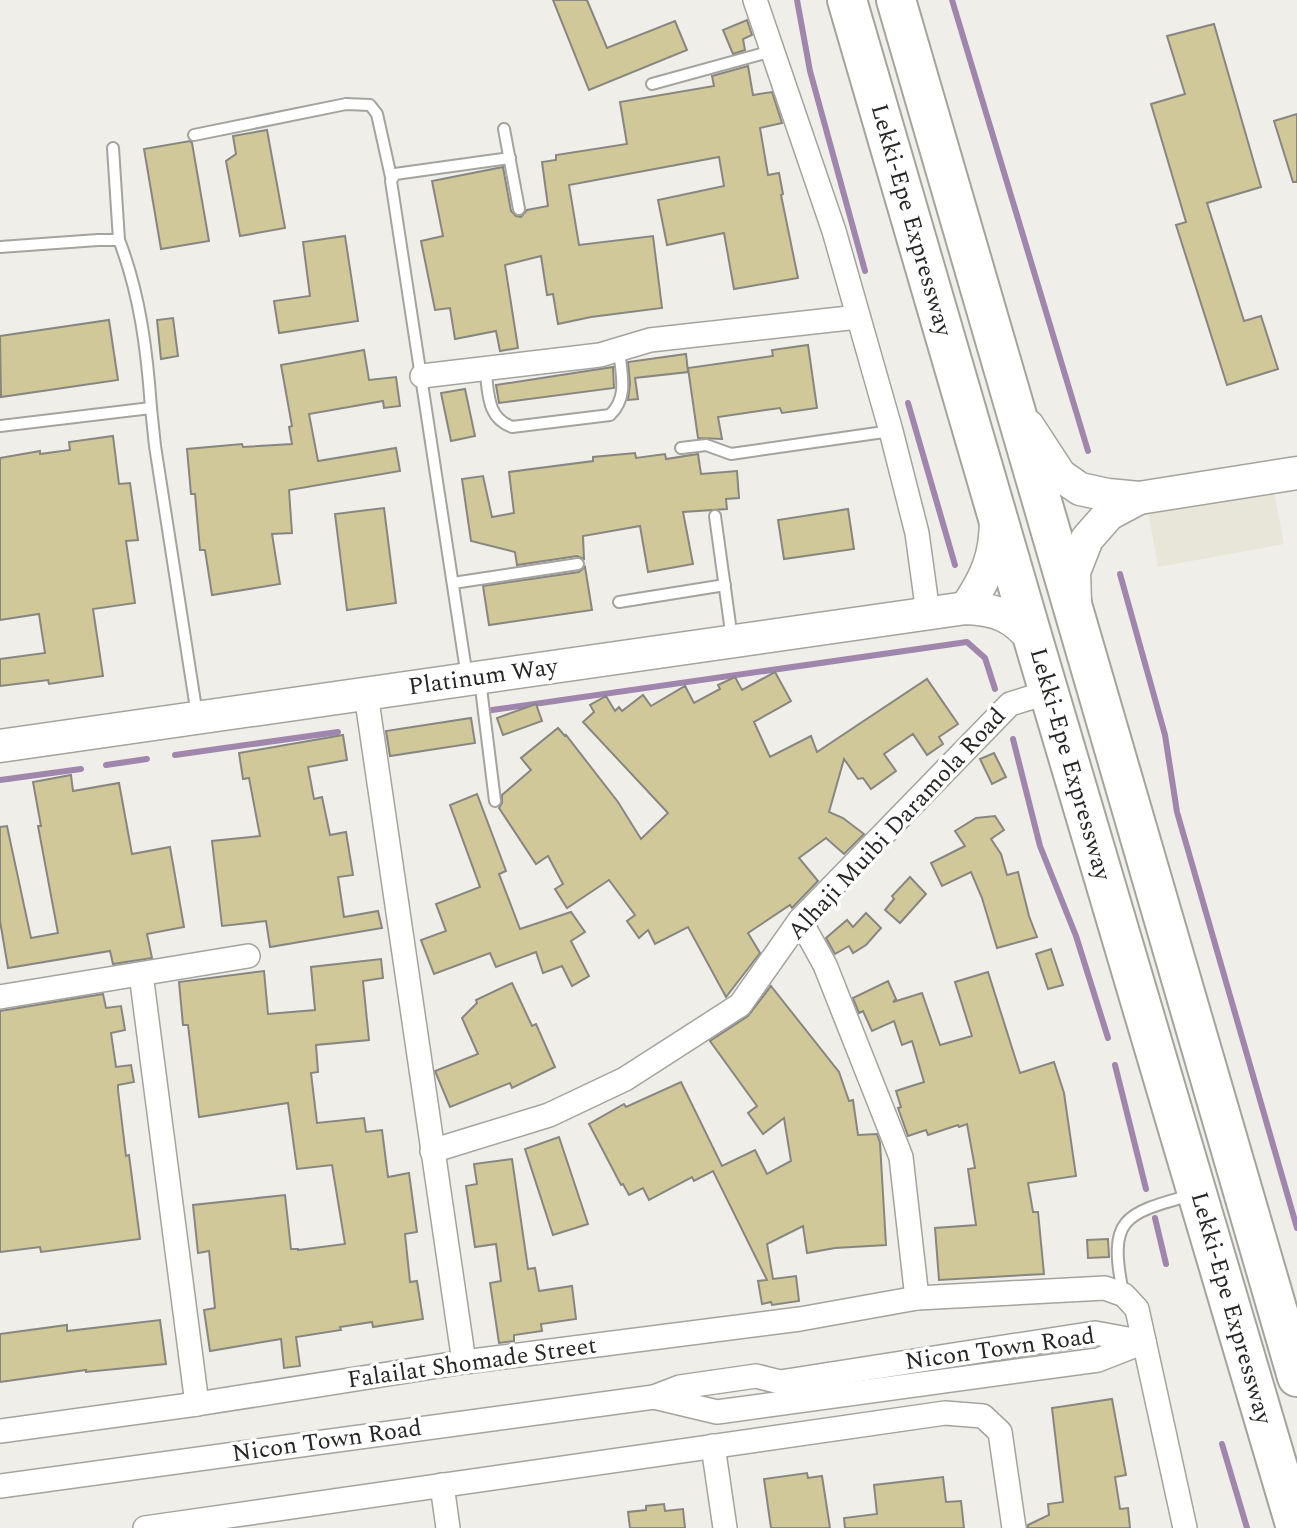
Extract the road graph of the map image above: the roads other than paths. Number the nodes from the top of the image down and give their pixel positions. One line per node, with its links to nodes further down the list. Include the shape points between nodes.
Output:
1 (754, 0): 4 (street)
2 (847, 0): 25 (highway, Lekki-Epe Expressway)
3 (896, 0): 18 (highway, Lekki-Epe Expressway)
4 (772, 51): 5 (lane); 14 (street, via 834,231)
5 (652, 84)
6 (504, 129): 9 (lane)
7 (194, 135): 10 (lane, via 346,104 370,105 377,114)
8 (113, 148): 12 (lane)
9 (510, 158): 10 (lane); 11 (lane)
10 (391, 177): 17 (lane)
11 (519, 209)
12 (119, 240): 13 (lane); 19 (lane, via 142,323)
13 (0, 247)
14 (858, 317): 15 (street, via 650,340); 21 (street)
15 (619, 349): 16 (street); 16 (lane, via 623,391 620,405 610,415 512,427 501,423 492,412)
16 (485, 368): 17 (street)
17 (422, 376): 28 (lane)
18 (1010, 386): 24 (street, via 1031,431 1060,475 1080,489); 33 (highway, Lekki-Epe Expressway)
19 (151, 408): 20 (lane); 39 (lane)
20 (0, 426)
21 (891, 431): 22 (lane, via 731,454 706,445); 32 (street, via 916,533)
22 (681, 447)
23 (1297, 472): 24 (street)
24 (1139, 498): 33 (street, via 1109,514 1087,539 1074,572)
25 (996, 511): 31 (street, via 996,546); 35 (highway, Lekki-Epe Expressway)
26 (715, 516): 29 (lane)
27 (578, 564): 28 (lane)
28 (453, 583): 36 (lane)
29 (725, 585): 30 (lane); 34 (lane)
30 (619, 602)
31 (966, 608): 32 (street, Platinum Way); 35 (street, Platinum Way, via 1003,615 1023,627)
32 (928, 613): 34 (street, Platinum Way)
33 (1075, 621): 52 (highway, Lekki-Epe Expressway)
34 (733, 641): 36 (street, Platinum Way)
35 (1034, 642): 37 (highway, Lekki-Epe Expressway)
36 (474, 678): 38 (street, Platinum Way); 41 (lane)
37 (1049, 692): 42 (street, Alhaji Muibi Daramola Road, via 1010,705); 47 (highway, Lekki-Epe Expressway)
38 (366, 694): 39 (street, Platinum Way); 46 (street)
39 (198, 718): 40 (street, Platinum Way)
40 (0, 746)
41 (495, 801)
42 (800, 920): 46 (street, Alhaji Muibi Daramola Road, via 740,1005 625,1079 549,1115); 49 (street, via 825,965 901,1157)
43 (248, 956): 44 (street)
44 (141, 974): 45 (street); 56 (street)
45 (0, 997)
46 (432, 1151): 51 (street)
47 (1197, 1193): 48 (lane, via 1141,1209 1124,1223 1118,1270); 68 (highway, Lekki-Epe Expressway)
48 (1124, 1295): 49 (street, Falailat Shomade Street, via 1105,1288); 50 (street, via 1137,1309)
49 (917, 1298): 51 (street, Falailat Shomade Street, via 800,1319)
50 (1144, 1342): 54 (street, Nicon Town Road, via 1095,1333); 67 (street)
51 (464, 1362): 56 (street, Falailat Shomade Street)
52 (1297, 1377)
53 (713, 1382): 54 (street, Nicon Town Road, via 756,1376); 55 (street, Nicon Town Road); 57 (street)
54 (781, 1393): 57 (street, Nicon Town Road)
55 (654, 1396): 57 (street, Nicon Town Road); 61 (street, Nicon Town Road)
56 (197, 1404): 58 (street, Falailat Shomade Street)
57 (717, 1412)
58 (0, 1431)
59 (713, 1446): 60 (street); 65 (street); 66 (street, via 945,1413 982,1416 1000,1432)
60 (442, 1485): 62 (street); 64 (street)
61 (0, 1486)
62 (174, 1526): 63 (street)
63 (145, 1528)
64 (448, 1528)
65 (725, 1528)
66 (1014, 1528)
67 (1185, 1528)
68 (1296, 1528)

